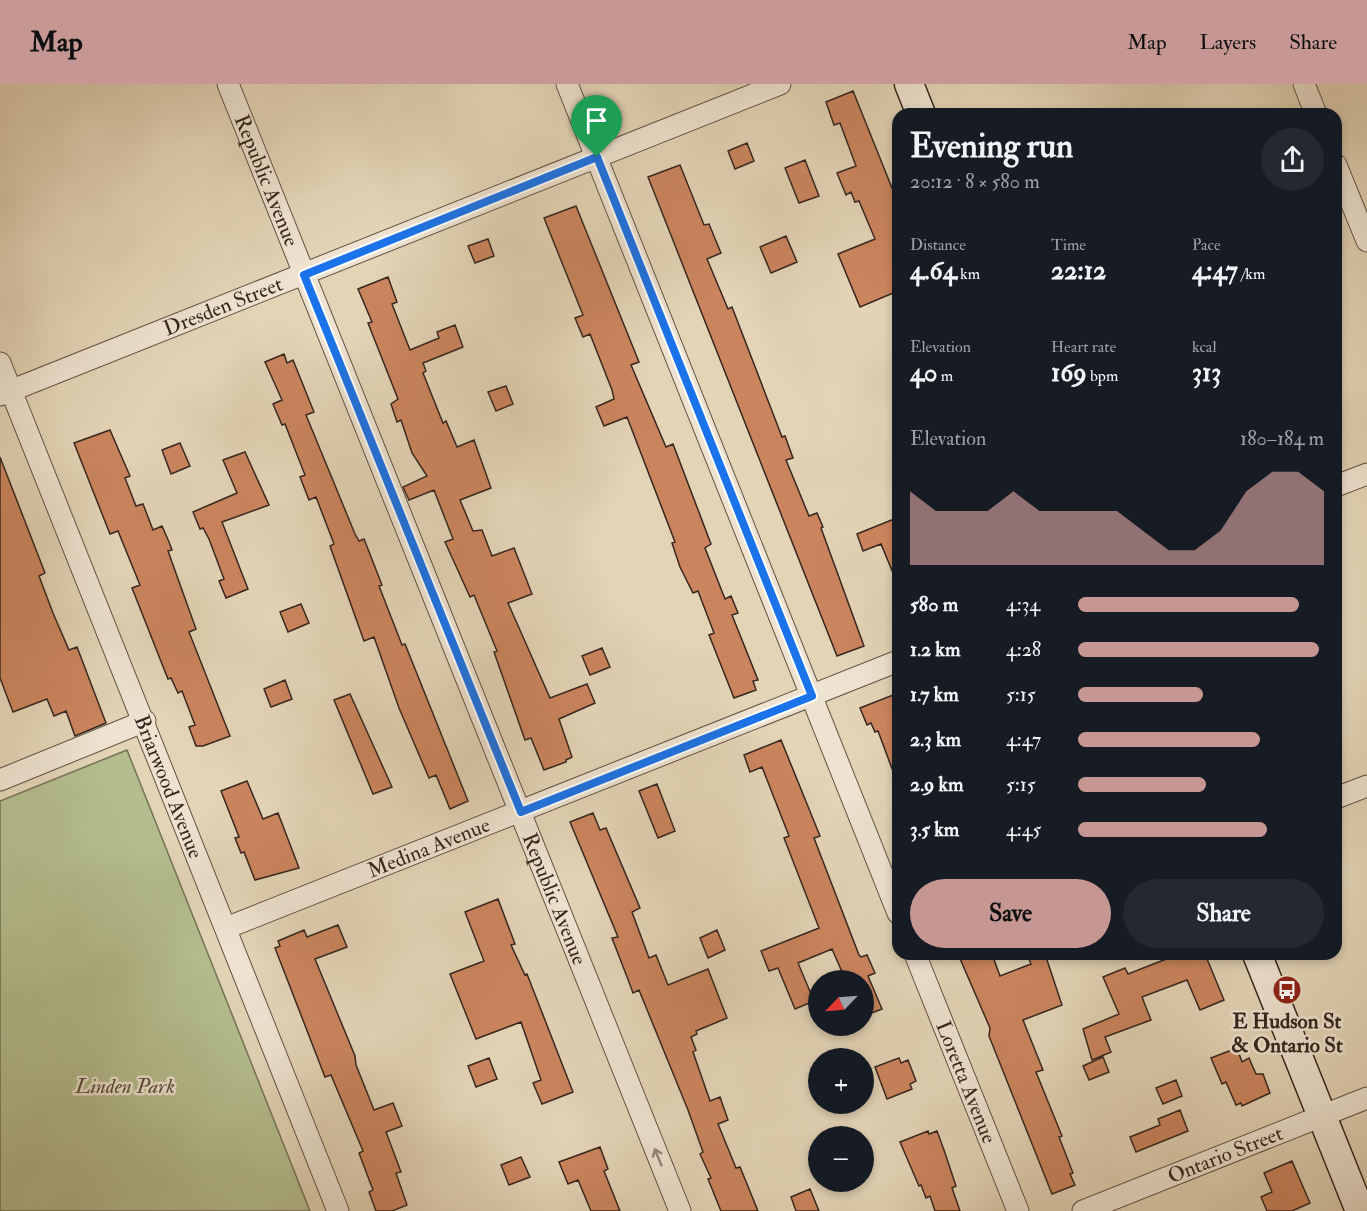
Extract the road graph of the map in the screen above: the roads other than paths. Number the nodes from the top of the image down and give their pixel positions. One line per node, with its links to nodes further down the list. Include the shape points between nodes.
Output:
1 (228, 84): 11 (street, Republic Avenue)
2 (567, 84): 8 (street)
3 (780, 84): 8 (street, Dresden Street)
4 (909, 84): 6 (main road)
5 (1304, 84): 7 (street)
6 (919, 108)
7 (1314, 108)
8 (597, 157): 11 (street, Dresden Street); 17 (street)
9 (1342, 180): 10 (street)
10 (1367, 241)
11 (304, 275): 13 (street, Dresden Street); 22 (street, Republic Avenue)
12 (0, 363): 13 (street, Briarwood Avenue)
13 (5, 393): 18 (street, Briarwood Avenue)
14 (1367, 474): 15 (street)
15 (1342, 484)
16 (892, 663): 17 (street, Medina Avenue)
17 (812, 696): 22 (street, Medina Avenue); 23 (street)
18 (145, 722): 19 (street); 24 (street, Briarwood Avenue)
19 (0, 780)
20 (1367, 786): 21 (street)
21 (1342, 796)
22 (521, 812): 24 (street, Medina Avenue); 30 (street, Republic Avenue, one-way to 22)
23 (892, 898)
24 (226, 928): 29 (street, Briarwood Avenue)
25 (917, 960): 31 (street, Loretta Avenue)
26 (1259, 960): 28 (main road)
27 (1367, 1098): 28 (street, Ontario Street)
28 (1322, 1116): 32 (street, Ontario Street); 33 (main road)
29 (338, 1211)
30 (680, 1211)
31 (1018, 1211)
32 (1083, 1211)
33 (1360, 1211)

